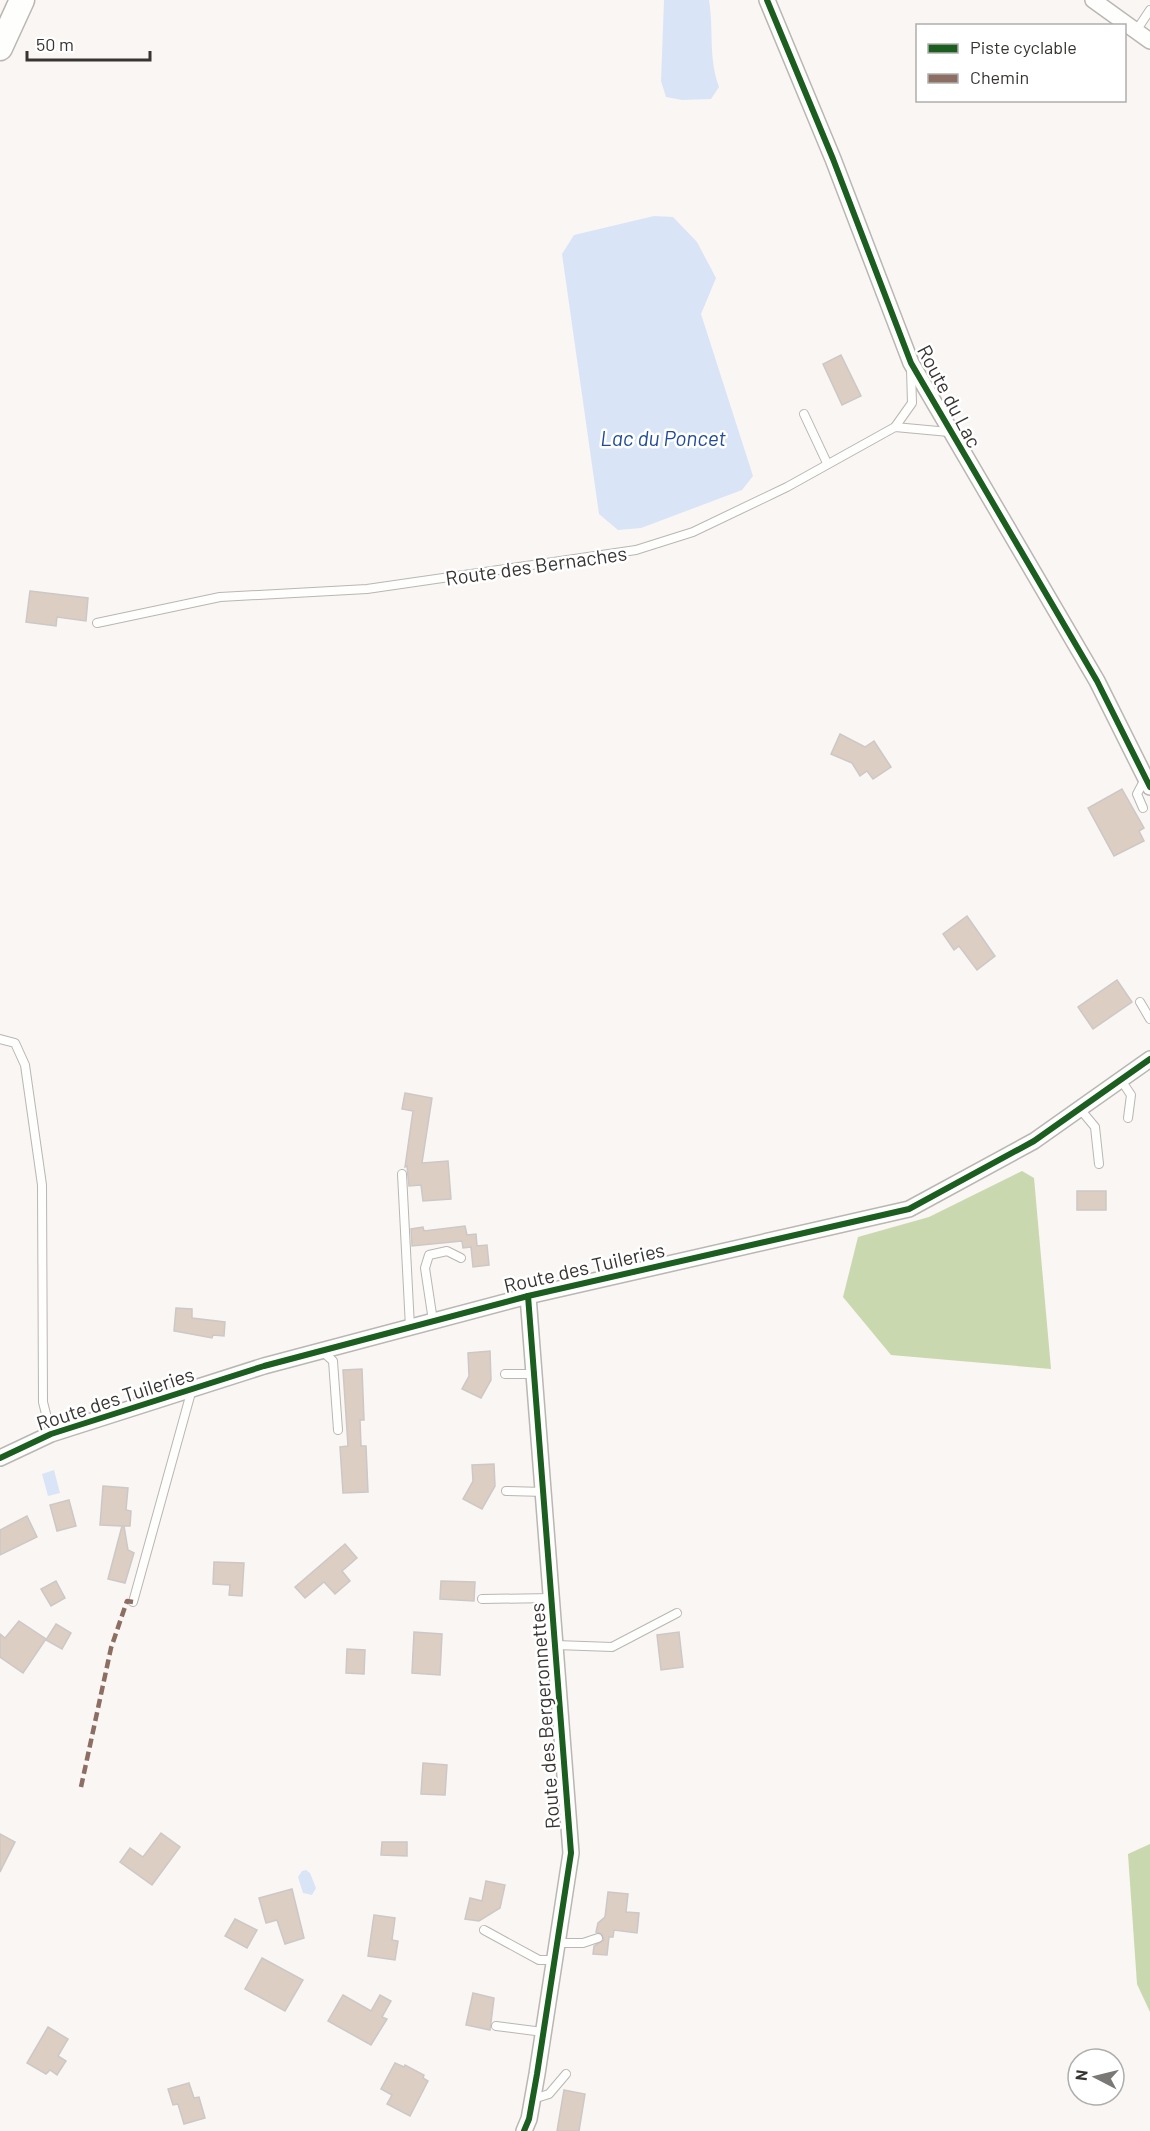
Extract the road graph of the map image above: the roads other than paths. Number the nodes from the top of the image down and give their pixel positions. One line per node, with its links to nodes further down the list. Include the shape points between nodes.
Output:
1 (22, 0): 7 (main road)
2 (767, 0): 8 (street, Route du Lac)
3 (1093, 0): 5 (street)
4 (1150, 10): 5 (lane)
5 (1136, 31): 6 (street)
6 (1150, 41)
7 (0, 48)
8 (911, 363): 10 (lane, via 912,403); 11 (street, Route du Lac)
9 (804, 414): 12 (lane)
10 (895, 426): 11 (lane); 12 (lane, Route des Bernaches)
11 (949, 432): 14 (street, Route du Lac, via 1097,681)
12 (827, 463): 13 (lane, Route des Bernaches, via 787,487 693,532 636,550 367,589 220,597)
13 (97, 623)
14 (1147, 775): 15 (lane, via 1137,794)
15 (1143, 808)
16 (1140, 1002): 17 (lane)
17 (1150, 1018)
18 (0, 1039): 34 (lane, via 15,1043 25,1065 42,1185 43,1402)
19 (1150, 1059): 20 (street, Route des Tuileries)
20 (1121, 1080): 21 (street, Route des Tuileries); 22 (lane, via 1131,1095)
21 (1080, 1108): 23 (lane, via 1095,1127); 26 (street, Route des Tuileries, via 1034,1142 909,1209)
22 (1128, 1118)
23 (1099, 1164)
24 (402, 1174): 28 (lane)
25 (461, 1258): 27 (lane, via 447,1251 429,1255 425,1268)
26 (528, 1296): 27 (street, Route des Tuileries); 31 (street, Route des Bergeronnettes)
27 (433, 1321): 28 (street, Route des Tuileries)
28 (410, 1327): 29 (street, Route des Tuileries)
29 (322, 1351): 32 (street, Route des Tuileries); 33 (lane, via 333,1361)
30 (505, 1374): 31 (lane)
31 (534, 1374): 37 (street, Route des Bergeronnettes)
32 (192, 1389): 34 (street, Route des Tuileries); 40 (lane)
33 (338, 1430)
34 (51, 1434): 35 (street, Route des Tuileries)
35 (0, 1458)
36 (506, 1491): 37 (lane)
37 (544, 1492): 38 (street, Route des Bergeronnettes)
38 (552, 1598): 39 (lane); 42 (street, Route des Bergeronnettes)
39 (482, 1599)
40 (133, 1602)
41 (677, 1613): 42 (lane, via 612,1647)
42 (556, 1645): 45 (street, Route des Bergeronnettes, via 570,1853)
43 (484, 1929): 46 (lane, via 538,1960)
44 (598, 1938): 45 (lane, via 584,1943)
45 (558, 1943): 46 (street, Route des Bergeronnettes)
46 (555, 1960): 48 (street, Route des Bergeronnettes)
47 (495, 2026): 48 (lane)
48 (543, 2032): 50 (street, Route des Bergeronnettes)
49 (566, 2074): 50 (lane, via 549,2094)
50 (533, 2098): 51 (street, Route des Bergeronnettes)
51 (524, 2131)

